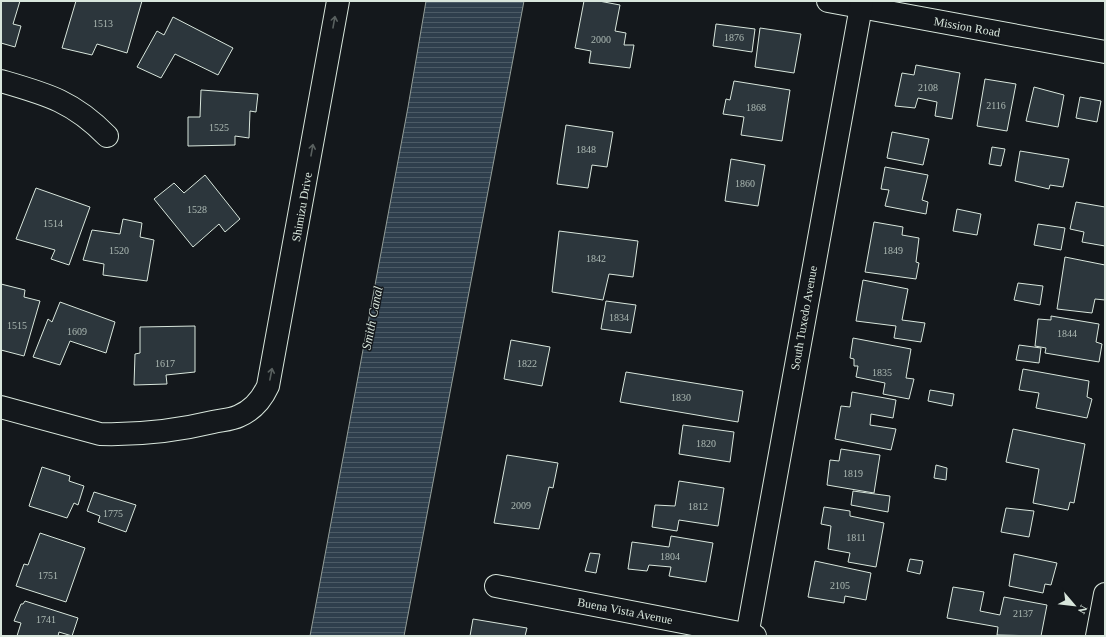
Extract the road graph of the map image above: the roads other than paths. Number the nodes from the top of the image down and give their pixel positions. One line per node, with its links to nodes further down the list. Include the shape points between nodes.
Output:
1 (338, 1): 7 (street, Shimizu Drive, one-way to 1, via 100,434 116,435 183,429 239,416 253,408 262,398 268,386)
2 (828, 1): 3 (street, Mission Road)
3 (862, 4): 4 (street, Mission Road); 10 (street, South Tuxedo Avenue)
4 (1105, 52)
5 (1, 81): 6 (street, via 44,93 79,111)
6 (106, 136)
7 (1, 407)
8 (496, 586): 10 (street, Buena Vista Avenue)
9 (1105, 594): 11 (street)
10 (749, 636)
11 (1097, 636)

